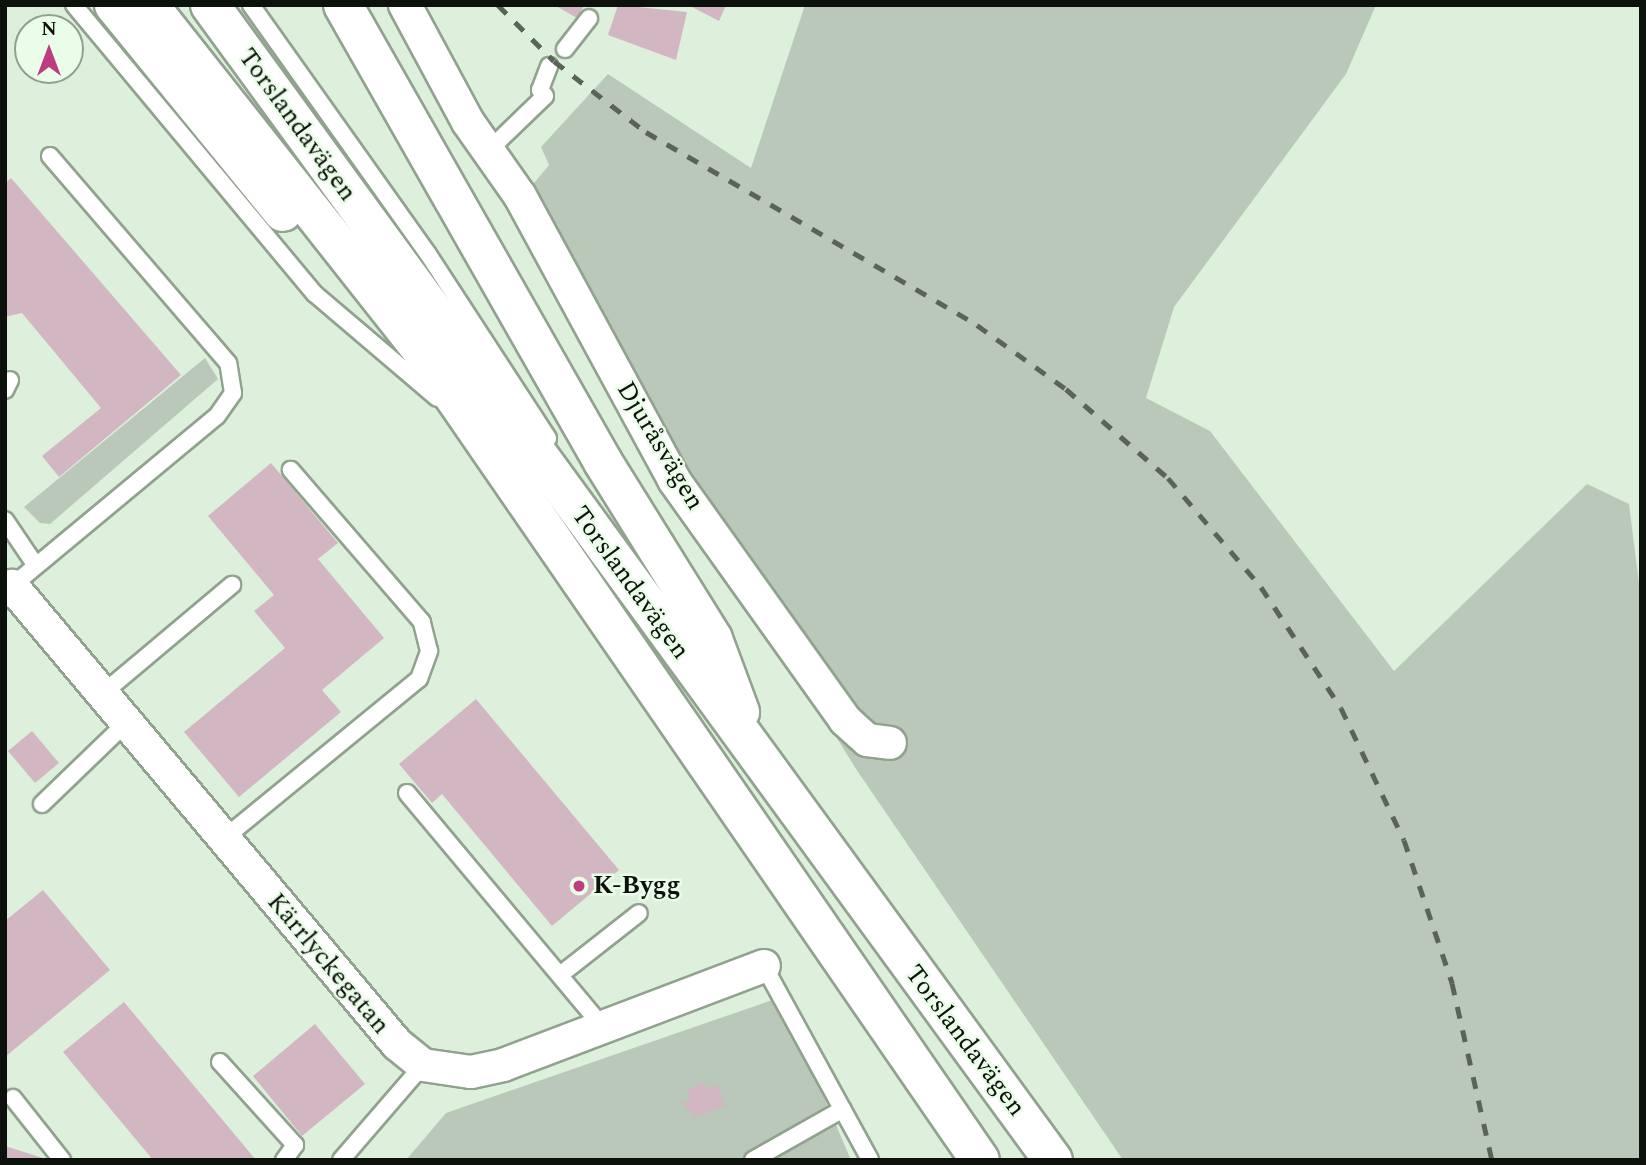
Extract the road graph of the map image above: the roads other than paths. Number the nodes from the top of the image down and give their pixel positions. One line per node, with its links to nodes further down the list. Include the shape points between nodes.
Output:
1 (74, 5): 14 (lane, via 315,294)
2 (114, 5): 13 (main road, via 326,265)
3 (149, 5): 13 (main road, Torslandavägen)
4 (210, 5): 23 (main road, Torslandavägen)
5 (251, 5): 23 (lane, via 428,254)
6 (343, 5): 23 (main road, via 603,462 713,639)
7 (405, 5): 11 (street, Djuråsvägen)
8 (589, 18): 9 (lane)
9 (565, 49)
10 (549, 66): 11 (lane, via 540,90 545,96)
11 (488, 151): 22 (street, Djuråsvägen, via 674,480 845,720 867,740)
12 (50, 156): 17 (lane, via 228,363 233,393 217,416)
13 (423, 352): 14 (main road, Torslandavägen)
14 (481, 436): 40 (main road, Torslandavägen)
15 (291, 470): 26 (lane, via 422,622 429,651 419,679)
16 (5, 520): 17 (lane)
17 (36, 566): 19 (lane)
18 (232, 585): 20 (lane)
19 (8, 589): 20 (street, Kärrlyckegatan)
20 (102, 694): 21 (street, Kärrlyckegatan)
21 (126, 723): 25 (lane); 26 (street, Kärrlyckegatan)
22 (890, 743)
23 (756, 756): 41 (main road, Torslandavägen)
24 (407, 793): 29 (lane)
25 (42, 804)
26 (222, 839): 32 (street, Kärrlyckegatan, via 397,1044)
27 (639, 913): 29 (lane)
28 (764, 966): 30 (street, Kärrlyckegatan); 34 (lane)
29 (560, 975): 30 (lane)
30 (603, 1027): 32 (street, Kärrlyckegatan, via 492,1067 442,1072)
31 (220, 1062): 36 (lane, via 295,1145)
32 (424, 1065): 37 (lane)
33 (13, 1098): 35 (lane)
34 (843, 1109): 38 (lane); 39 (lane)
35 (62, 1160)
36 (284, 1160)
37 (341, 1160)
38 (753, 1160)
39 (870, 1160)
40 (980, 1160)
41 (1053, 1160)

